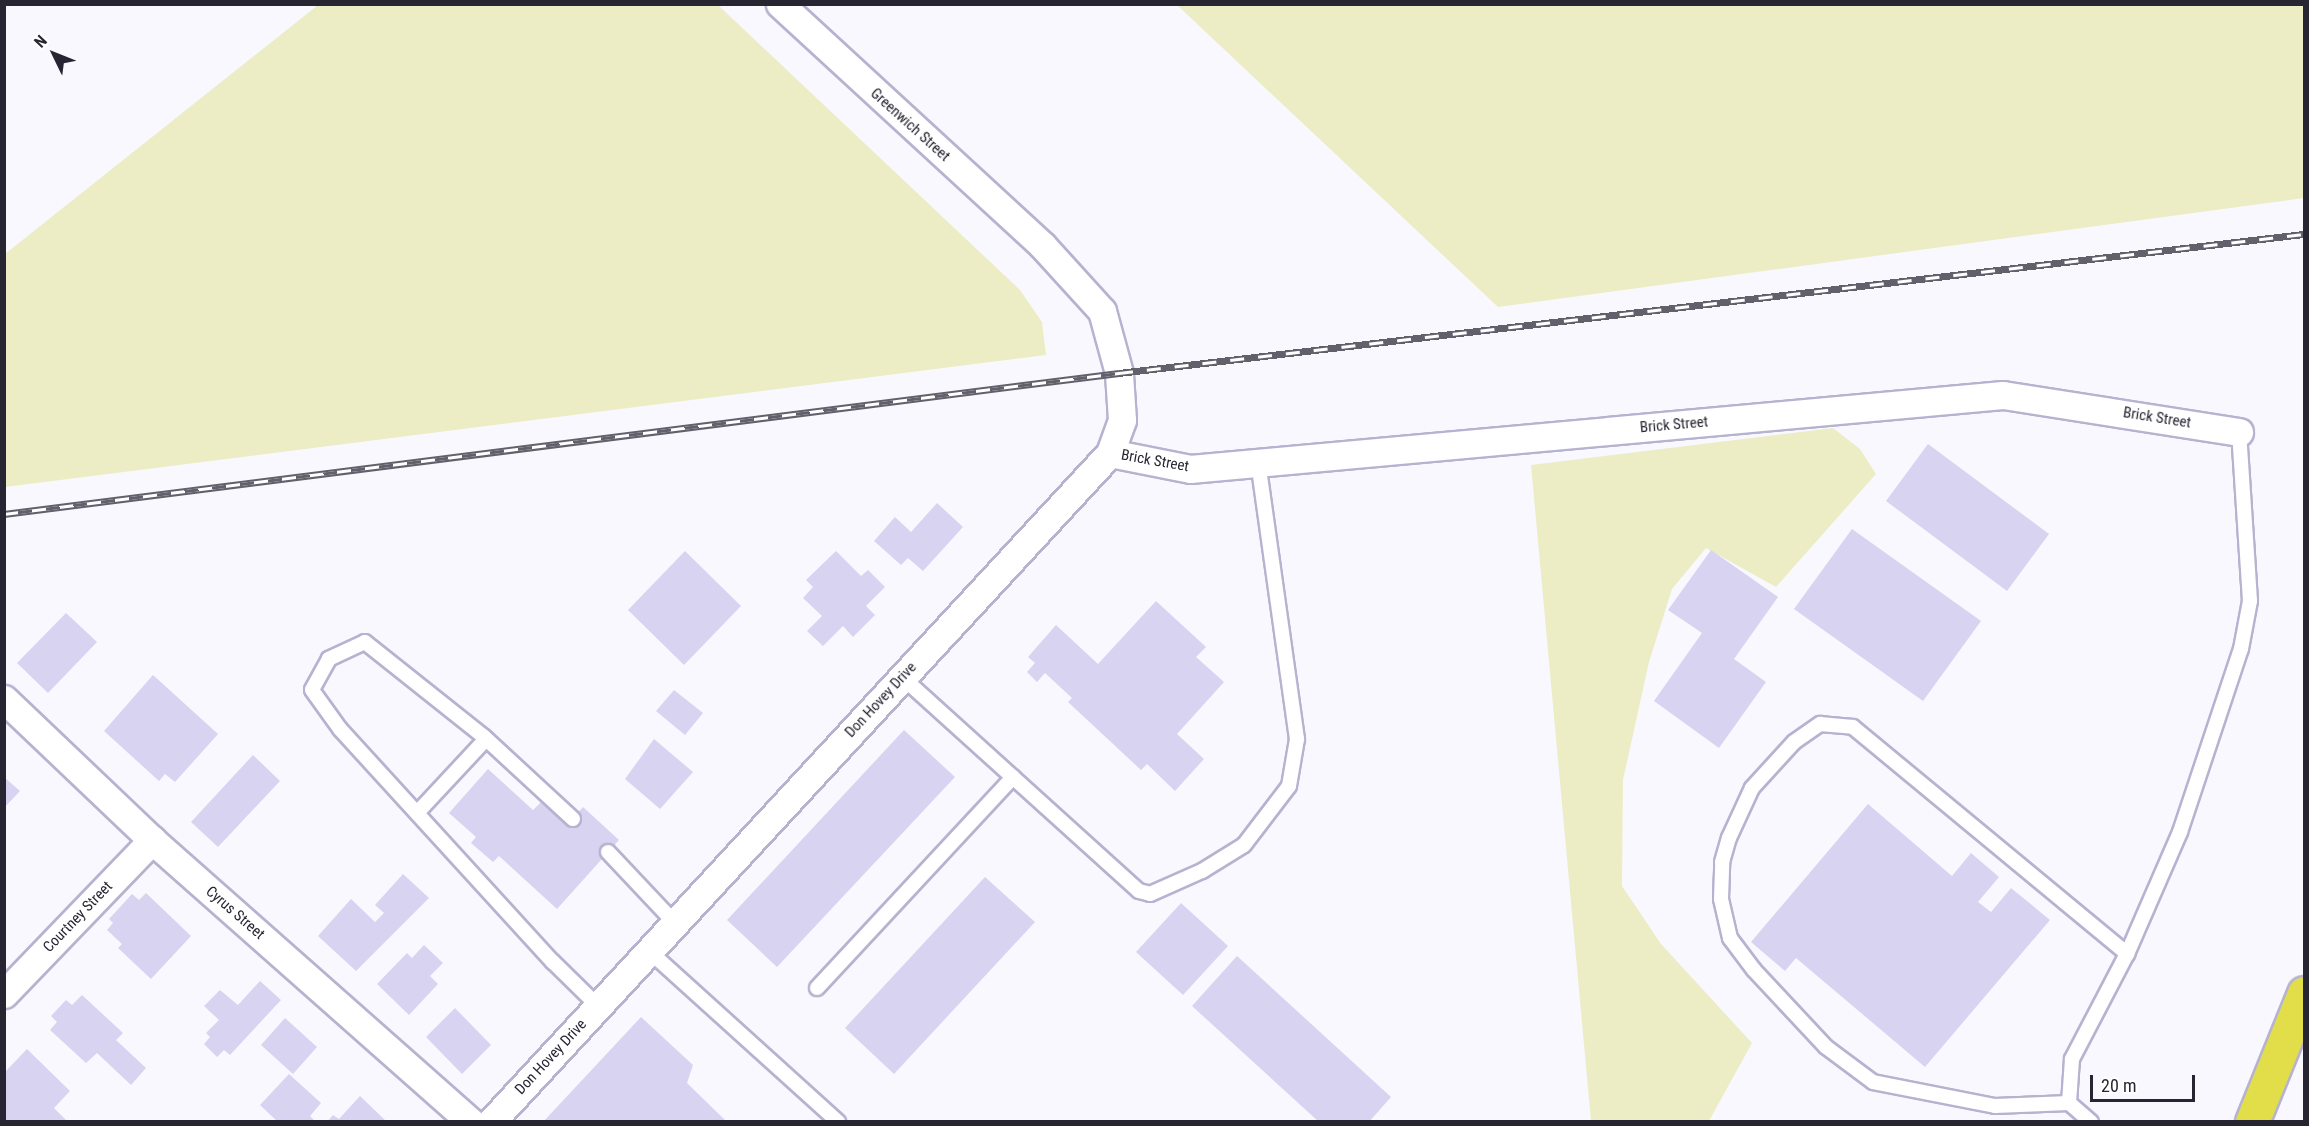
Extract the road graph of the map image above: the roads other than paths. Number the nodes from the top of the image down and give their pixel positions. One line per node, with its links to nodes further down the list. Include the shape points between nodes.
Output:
1 (780, 4): 2 (street, Greenwich Street)
2 (1042, 245): 4 (street, Don Hovey Drive, via 1102,311 1119,374 1122,420)
3 (2239, 432): 5 (street, Brick Street, via 2003,395); 16 (lane, via 2250,601 2241,649 2180,832)
4 (1110, 453): 5 (street, Brick Street, via 1191,469); 6 (street, Don Hovey Drive)
5 (1258, 463): 9 (lane, via 1297,739 1289,786 1244,845 1202,871 1150,894 1139,891)
6 (902, 677): 9 (lane); 14 (street, Don Hovey Drive)
7 (4, 699): 12 (street, Cyrus Street)
8 (486, 739): 10 (lane); 10 (lane, via 365,642 329,659 312,690 340,729); 11 (lane)
9 (1012, 777): 17 (lane)
10 (417, 813): 20 (lane)
11 (573, 819)
12 (152, 840): 19 (street, Courtney Street); 22 (street, Cyrus Street)
13 (608, 852): 14 (lane)
14 (675, 923): 15 (street, Don Hovey Drive)
15 (649, 951): 20 (street, Don Hovey Drive); 24 (lane)
16 (2127, 954): 21 (lane, via 2073,1059); 21 (lane, via 1853,727 1820,724 1794,742 1752,788 1729,838 1722,862 1720,899 1730,938 1754,970 1826,1047 1873,1082 1995,1106)
17 (817, 988)
18 (2304, 993): 26 (highway)
19 (4, 994)
20 (598, 1006): 23 (street, Don Hovey Drive)
21 (2069, 1103): 25 (lane)
22 (471, 1122)
23 (491, 1122)
24 (838, 1122)
25 (2091, 1122)
26 (2252, 1122)

